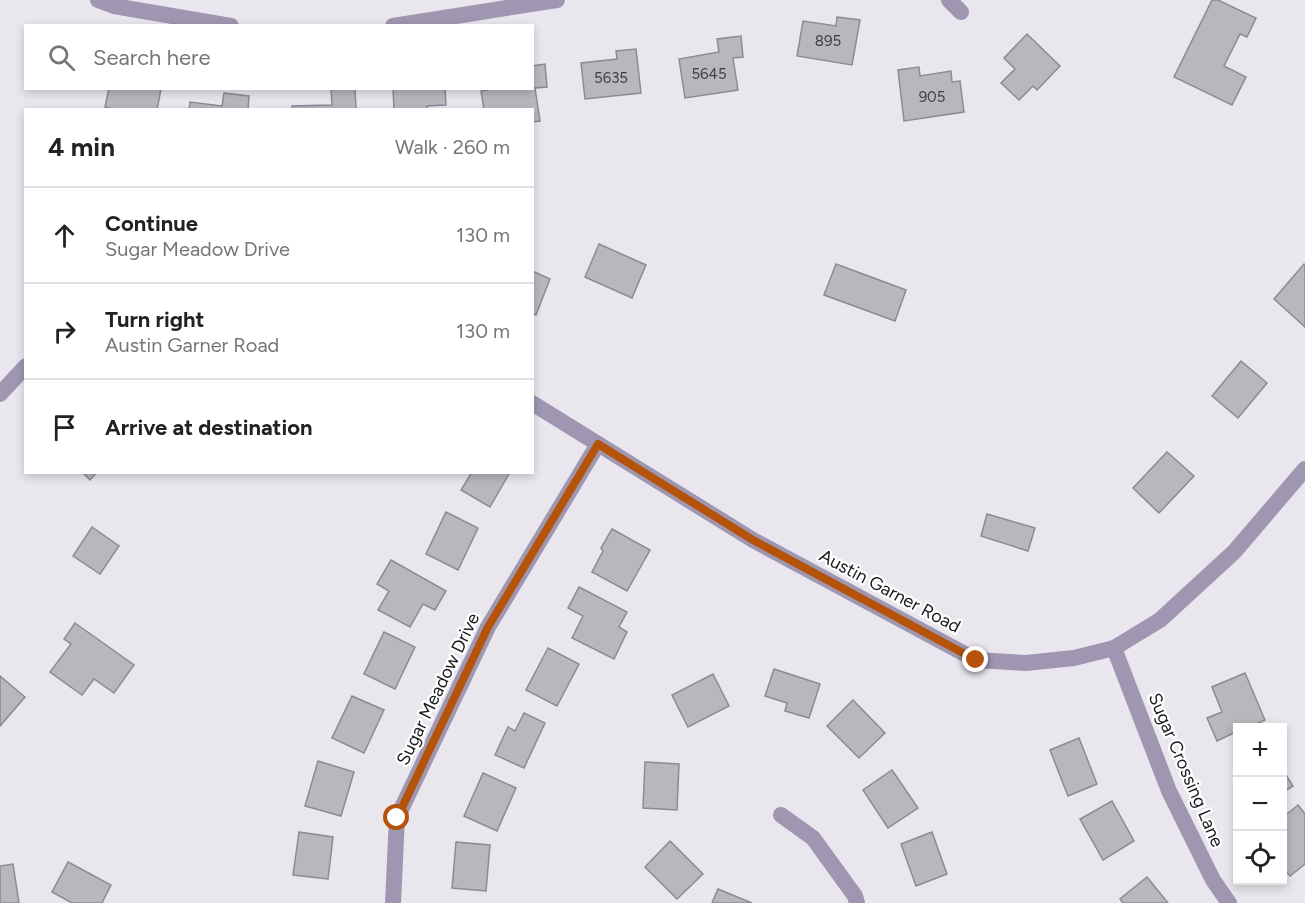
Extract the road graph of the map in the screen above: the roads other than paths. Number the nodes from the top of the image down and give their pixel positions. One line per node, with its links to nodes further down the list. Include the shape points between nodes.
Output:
1 (98, 0): 3 (street)
2 (557, 0): 5 (street)
3 (116, 3): 4 (street)
4 (221, 24)
5 (406, 24)
6 (24, 368): 7 (street)
7 (0, 394)
8 (534, 404): 9 (street, Austin Garner Road)
9 (598, 444): 11 (street, Austin Garner Road, via 753,540 976,660 1026,663 1074,658); 13 (street, Sugar Meadow Drive, via 488,627 397,818)
10 (1305, 469): 11 (street, Austin Garner Road, via 1234,552 1160,620)
11 (1114, 648): 15 (street, Sugar Crossing Lane, via 1169,791)
12 (781, 815): 14 (street, via 813,838)
13 (393, 903)
14 (858, 903)
15 (1228, 903)

